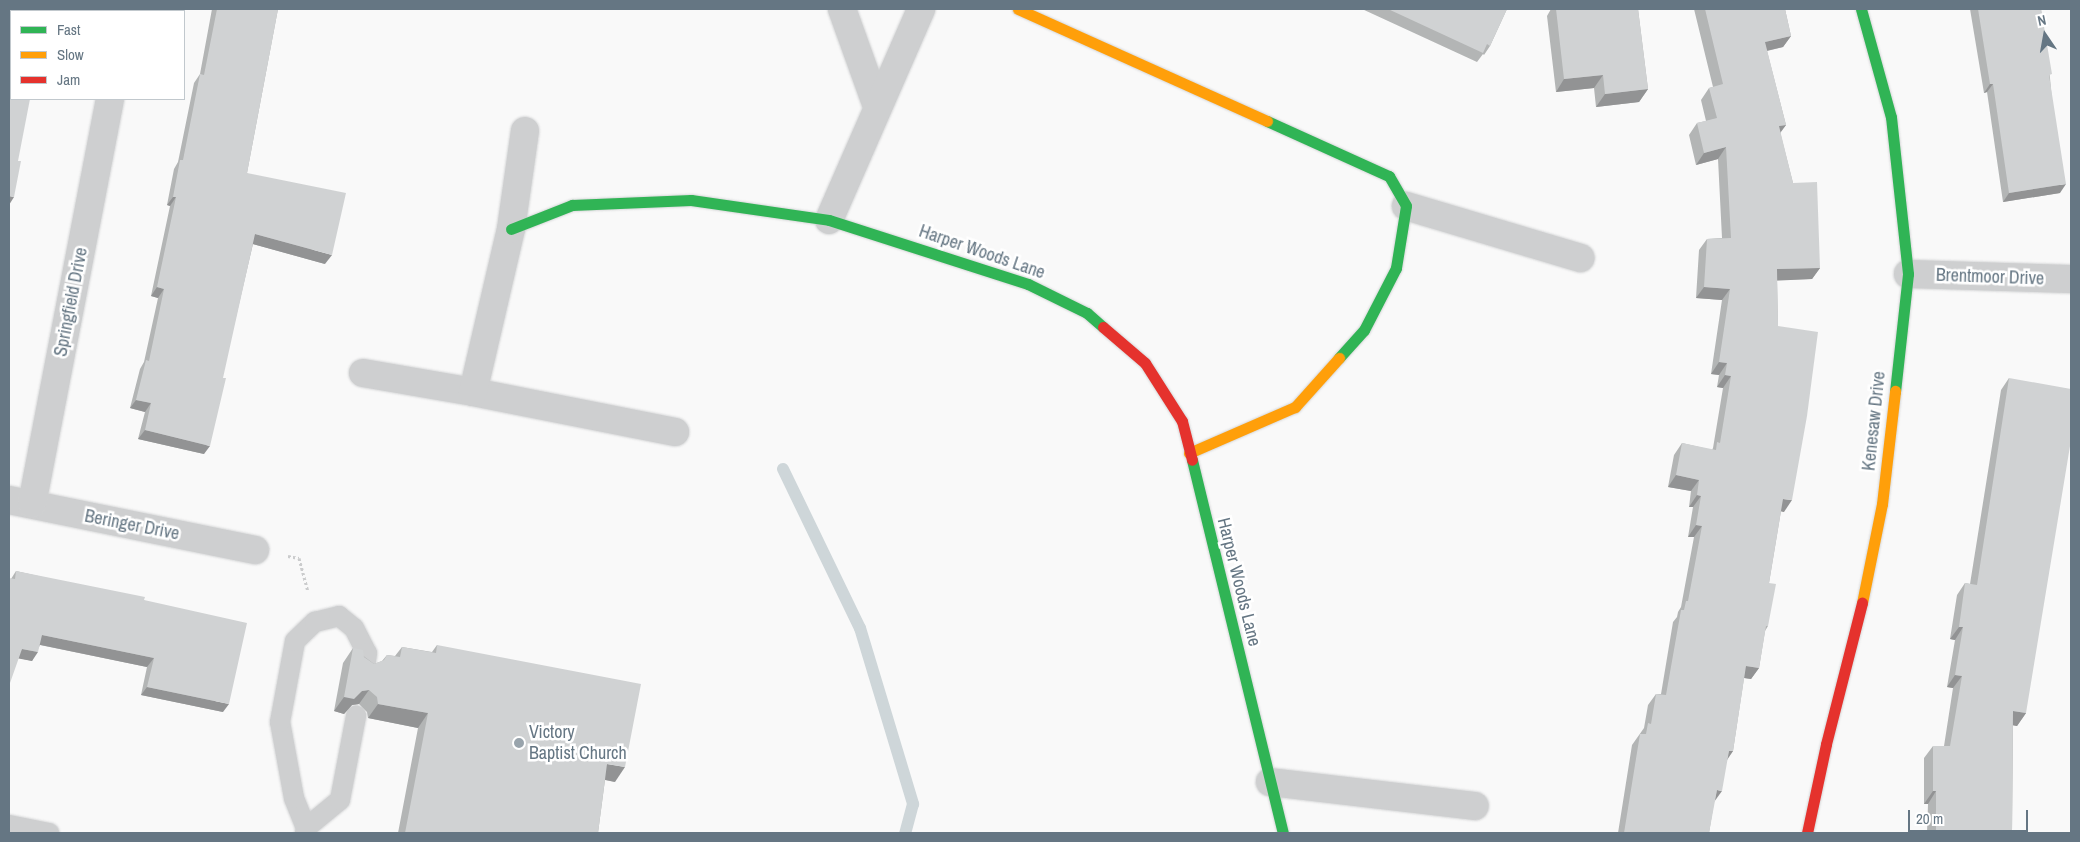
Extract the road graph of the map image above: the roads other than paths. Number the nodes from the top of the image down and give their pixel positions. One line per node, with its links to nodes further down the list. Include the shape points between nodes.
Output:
1 (842, 9): 6 (street)
2 (921, 9): 6 (street)
3 (1018, 9): 8 (street, via 1389,176)
4 (1861, 9): 12 (street, Kenesaw Drive, via 1891,117)
5 (110, 100): 18 (street, Springfield Drive)
6 (877, 106): 9 (street)
7 (525, 131): 10 (street)
8 (1406, 206): 11 (street); 17 (street, via 1396,268 1364,330 1295,407)
9 (828, 220): 10 (street, Harper Woods Lane, via 691,200 572,204); 17 (street, Harper Woods Lane, via 1028,284 1087,313 1145,363 1182,421)
10 (511, 229): 15 (street)
11 (1580, 258)
12 (1908, 274): 13 (street, Brentmoor Drive); 28 (street, Kenesaw Drive, via 1882,504 1861,610)
13 (2071, 279)
14 (363, 373): 15 (street)
15 (473, 392): 16 (street)
16 (675, 432)
17 (1189, 453): 22 (street, Harper Woods Lane)
18 (20, 502): 19 (street, Beringer Drive)
19 (255, 550)
20 (365, 667): 25 (lane, via 367,653 354,628 339,616 315,622 295,641 280,722 294,798)
21 (356, 716): 25 (lane, via 340,800)
22 (1270, 782): 23 (street); 27 (street, Harper Woods Lane)
23 (1475, 806)
24 (9, 826): 26 (lane)
25 (306, 831)
26 (49, 833)
27 (1282, 833)
28 (1807, 833)

